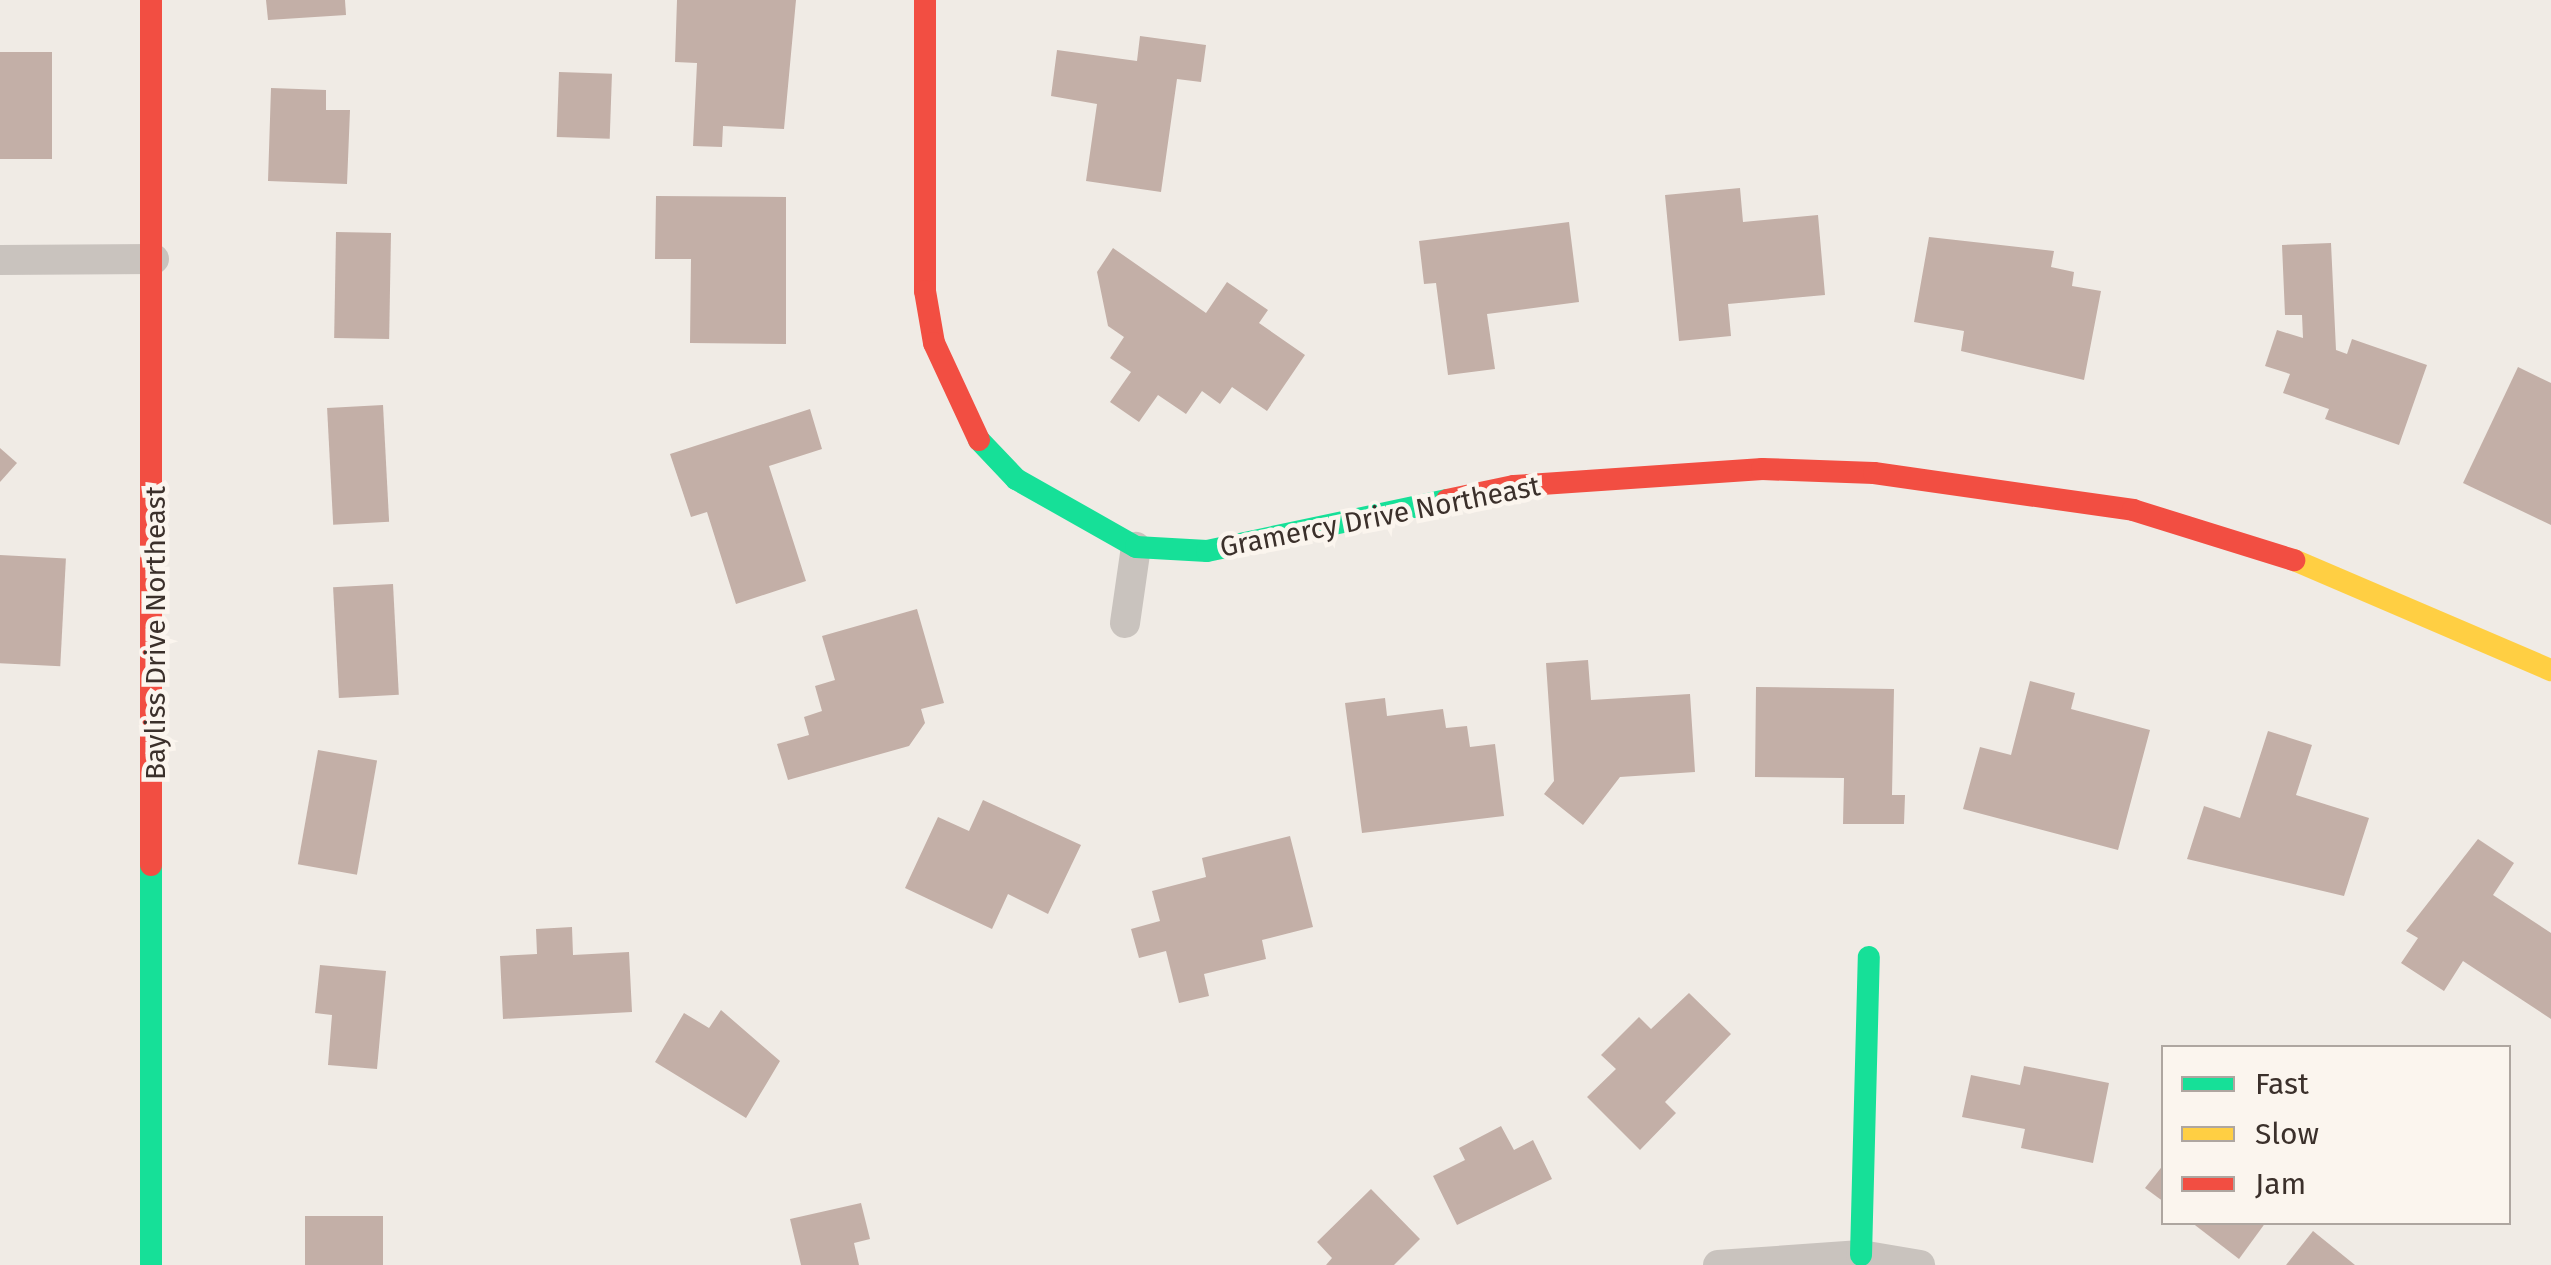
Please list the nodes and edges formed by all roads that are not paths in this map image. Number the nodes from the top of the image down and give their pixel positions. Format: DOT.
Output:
graph roads {
  1 [pos="151,0"];
  2 [pos="925,0"];
  3 [pos="154,259"];
  4 [pos="0,260"];
  5 [pos="1136,547"];
  6 [pos="1125,623"];
  7 [pos="2551,670"];
  8 [pos="1869,957"];
  9 [pos="1861,1256"];
  10 [pos="152,1265"];
  11 [pos="1718,1265"];
  12 [pos="1920,1265"];
  1 -- 3 [label="street, Bayliss Drive Northeast"];
  2 -- 5 [label="street, Gramercy Drive Northeast"];
  3 -- 4 [label="street"];
  3 -- 10 [label="street, Bayliss Drive Northeast"];
  5 -- 6 [label="street"];
  5 -- 7 [label="street, Gramercy Drive Northeast"];
  8 -- 9 [label="street"];
  9 -- 11 [label="street"];
  9 -- 12 [label="street"];
}
